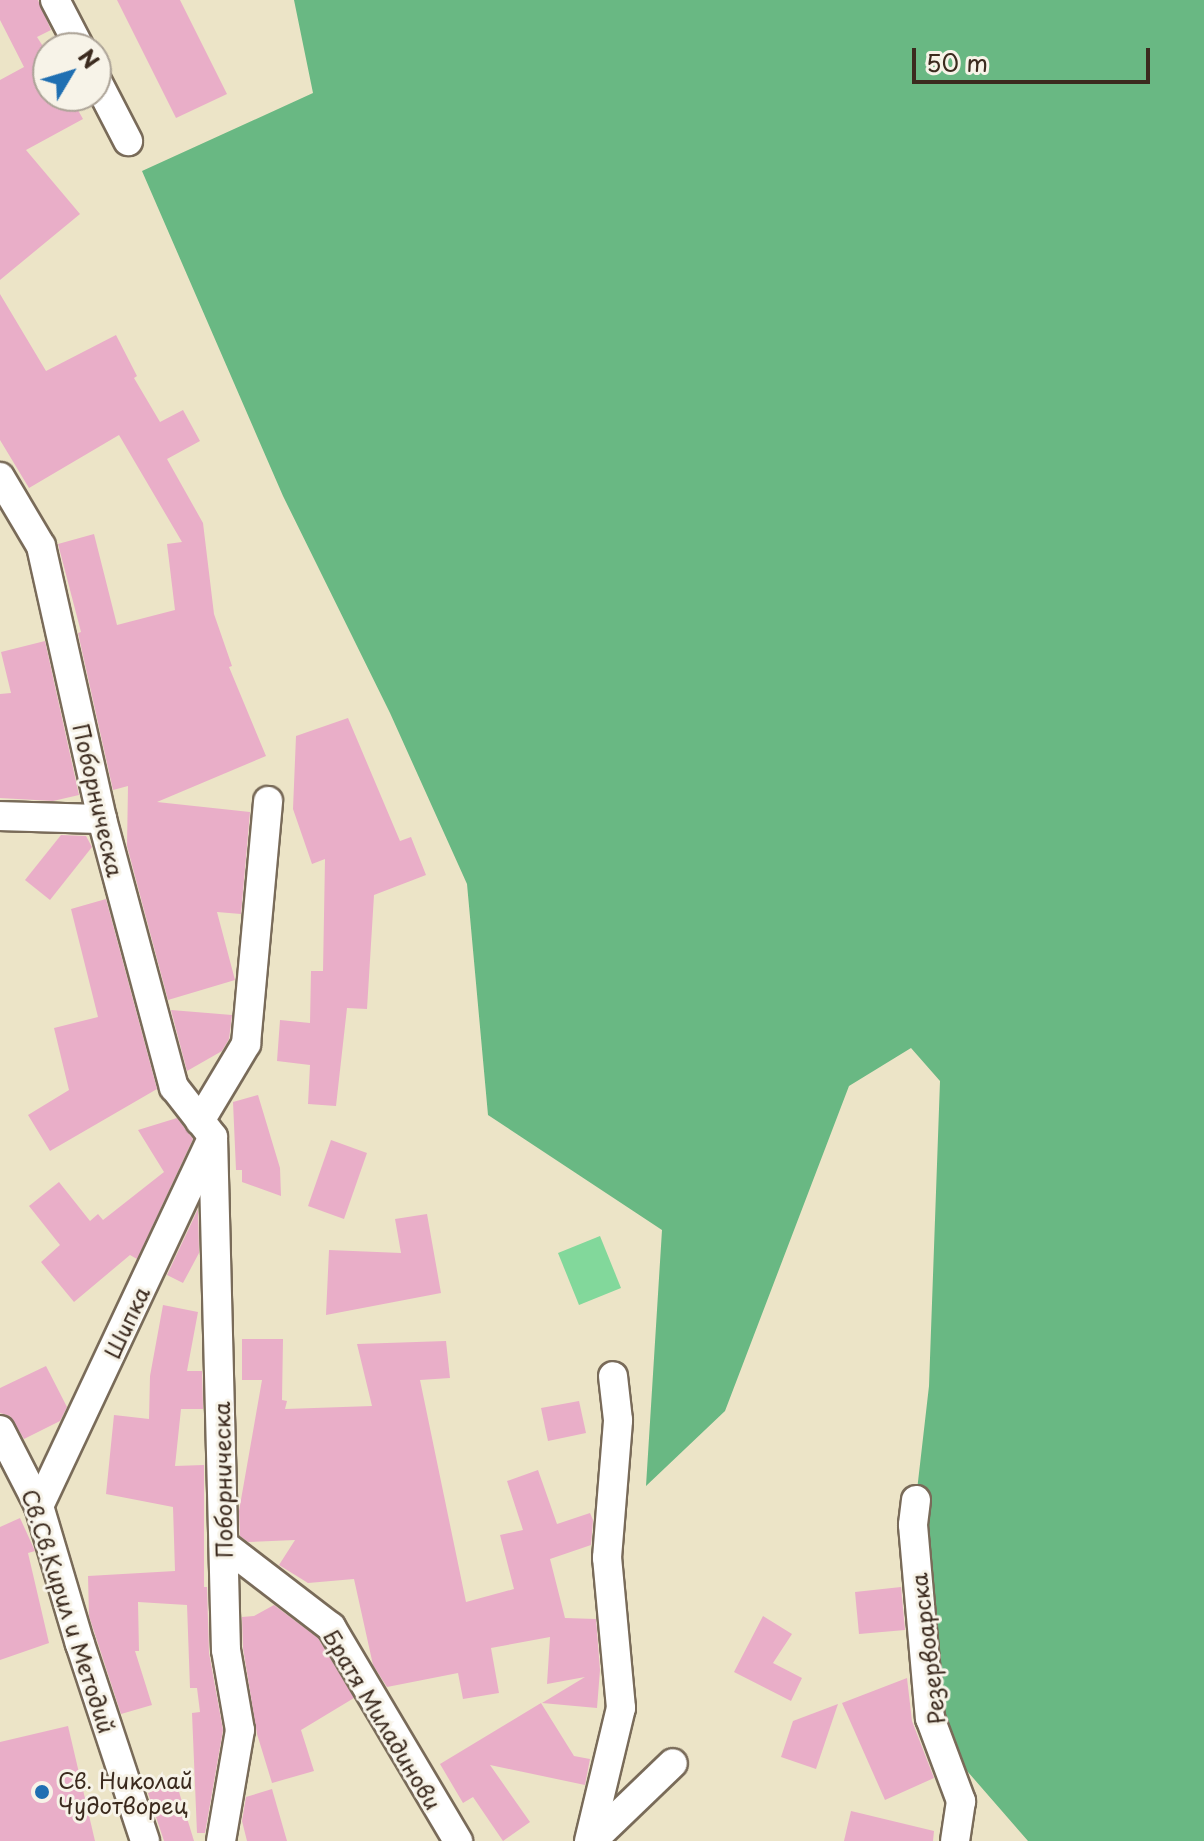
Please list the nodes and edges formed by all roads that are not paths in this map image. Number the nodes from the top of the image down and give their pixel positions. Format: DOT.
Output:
graph roads {
  1 [pos="55,0"];
  2 [pos="72,32"];
  3 [pos="112,110"];
  4 [pos="128,141"];
  5 [pos="0,477"];
  6 [pos="268,801"];
  7 [pos="0,816"];
  8 [pos="102,819"];
  9 [pos="207,1129"];
  10 [pos="613,1376"];
  11 [pos="0,1430"];
  12 [pos="916,1500"];
  13 [pos="39,1506"];
  14 [pos="224,1545"];
  15 [pos="673,1763"];
  16 [pos="145,1841"];
  17 [pos="221,1841"];
  18 [pos="458,1841"];
  19 [pos="590,1841"];
  20 [pos="955,1841"];
  1 -- 2 [label="street"];
  3 -- 4 [label="street"];
  5 -- 8 [label="street, Поборническа"];
  6 -- 9 [label="street"];
  7 -- 8 [label="street"];
  8 -- 9 [label="street, Поборническа"];
  9 -- 13 [label="street, Шипка"];
  9 -- 14 [label="street, Поборническа"];
  10 -- 19 [label="street"];
  11 -- 13 [label="street, Св.Св.Кирил и Методий"];
  12 -- 20 [label="street, Резервоарска"];
  13 -- 16 [label="street, Св.Св.Кирил и Методий"];
  14 -- 17 [label="street, Поборническа"];
  14 -- 18 [label="street, Братя Миладинови"];
  15 -- 19 [label="street"];
}
